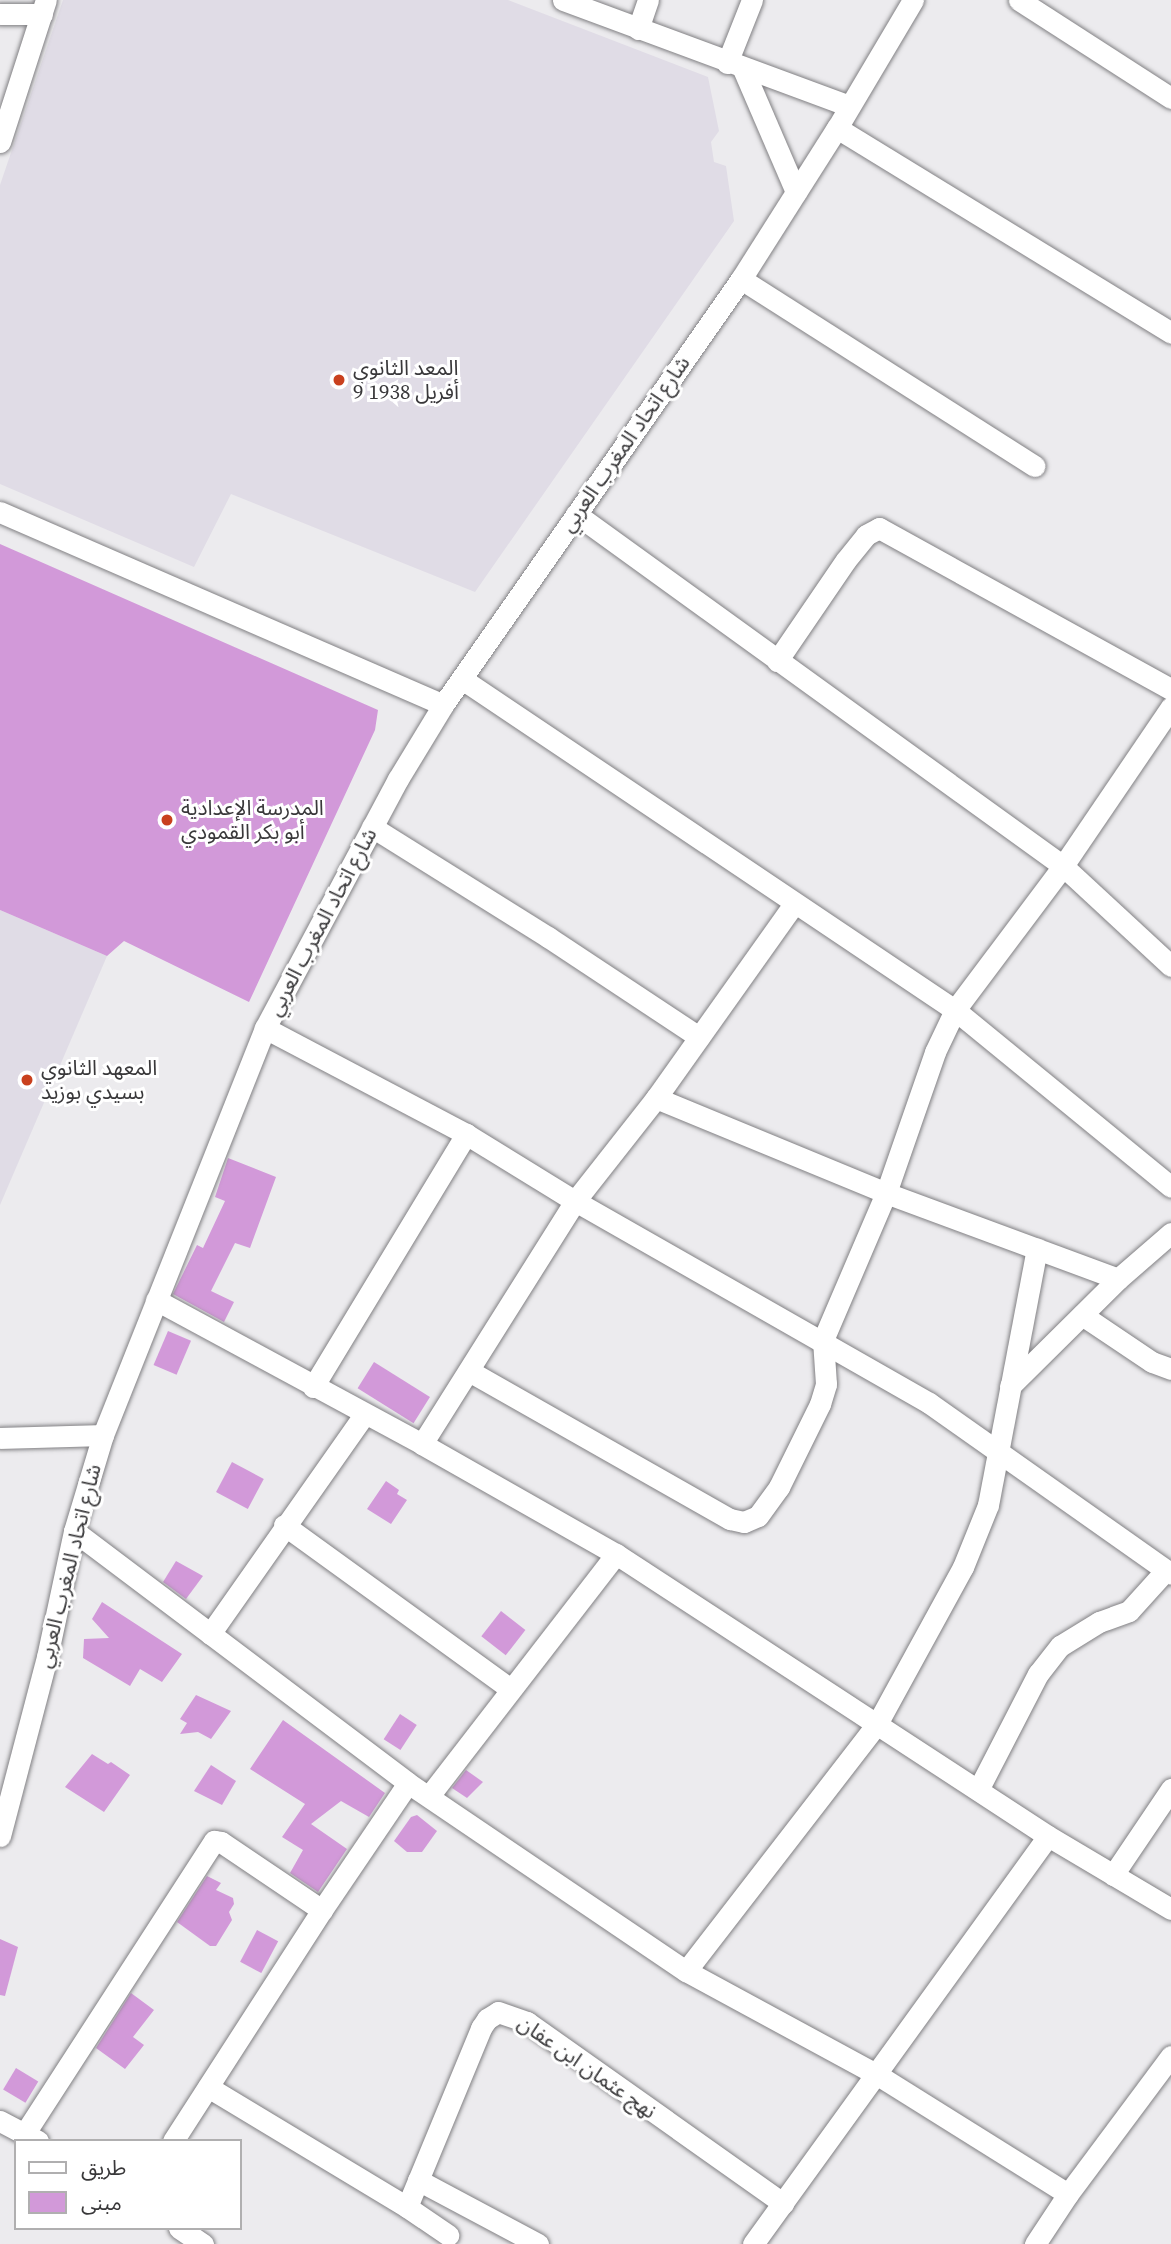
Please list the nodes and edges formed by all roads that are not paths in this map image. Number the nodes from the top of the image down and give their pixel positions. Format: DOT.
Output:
graph roads {
  1 [pos="563,0"];
  2 [pos="648,0"];
  3 [pos="752,0"];
  4 [pos="914,0"];
  5 [pos="1019,0"];
  6 [pos="44,7"];
  7 [pos="0,14"];
  8 [pos="638,29"];
  9 [pos="735,66"];
  10 [pos="1171,98"];
  11 [pos="849,106"];
  12 [pos="837,128"];
  13 [pos="0,142"];
  14 [pos="796,192"];
  15 [pos="741,279"];
  16 [pos="1171,333"];
  17 [pos="1034,466"];
  18 [pos="0,512"];
  19 [pos="576,514"];
  20 [pos="777,661"];
  21 [pos="461,679"];
  22 [pos="1171,689"];
  23 [pos="443,705"];
  24 [pos="1171,707"];
  25 [pos="372,827"];
  26 [pos="1063,866"];
  27 [pos="793,905"];
  28 [pos="1171,966"];
  29 [pos="955,1010"];
  30 [pos="265,1028"];
  31 [pos="699,1037"];
  32 [pos="656,1098"];
  33 [pos="466,1134"];
  34 [pos="1171,1187"];
  35 [pos="886,1193"];
  36 [pos="575,1201"];
  37 [pos="1171,1233"];
  38 [pos="1037,1249"];
  39 [pos="1118,1279"];
  40 [pos="156,1300"];
  41 [pos="1082,1315"];
  42 [pos="823,1340"];
  43 [pos="1171,1369"];
  44 [pos="469,1371"];
  45 [pos="1010,1386"];
  46 [pos="313,1387"];
  47 [pos="364,1415"];
  48 [pos="103,1435"];
  49 [pos="0,1438"];
  50 [pos="422,1444"];
  51 [pos="998,1454"];
  52 [pos="284,1525"];
  53 [pos="74,1531"];
  54 [pos="616,1554"];
  55 [pos="1168,1572"];
  56 [pos="210,1634"];
  57 [pos="509,1688"];
  58 [pos="877,1724"];
  59 [pos="408,1783"];
  60 [pos="1171,1788"];
  61 [pos="978,1790"];
  62 [pos="429,1796"];
  63 [pos="0,1836"];
  64 [pos="1048,1836"];
  65 [pos="1113,1875"];
  66 [pos="1171,1909"];
  67 [pos="322,1910"];
  68 [pos="686,1971"];
  69 [pos="1171,2056"];
  70 [pos="876,2074"];
  71 [pos="208,2087"];
  72 [pos="0,2121"];
  73 [pos="31,2137"];
  74 [pos="174,2139"];
  75 [pos="418,2180"];
  76 [pos="1068,2193"];
  77 [pos="783,2203"];
  78 [pos="407,2207"];
  79 [pos="468,2207"];
  80 [pos="182,2230"];
  81 [pos="445,2240"];
  82 [pos="203,2244"];
  83 [pos="538,2244"];
  84 [pos="753,2244"];
  85 [pos="1035,2244"];
  1 -- 8 [label="street"];
  2 -- 8 [label="street"];
  3 -- 9 [label="street"];
  4 -- 11 [label="street, شارع اتحاد المغرب العربي"];
  5 -- 10 [label="street"];
  6 -- 7 [label="street"];
  6 -- 13 [label="street"];
  8 -- 9 [label="street"];
  9 -- 11 [label="street"];
  9 -- 14 [label="street"];
  11 -- 12 [label="street, شارع اتحاد المغرب العربي"];
  12 -- 14 [label="street, شارع اتحاد المغرب العربي"];
  12 -- 16 [label="street"];
  14 -- 15 [label="street, شارع اتحاد المغرب العربي"];
  15 -- 17 [label="street"];
  15 -- 19 [label="street, شارع اتحاد المغرب العربي"];
  18 -- 23 [label="street"];
  19 -- 20 [label="street"];
  19 -- 21 [label="street, شارع اتحاد المغرب العربي"];
  20 -- 22 [label="street"];
  20 -- 26 [label="street"];
  21 -- 23 [label="street, شارع اتحاد المغرب العربي"];
  21 -- 27 [label="street"];
  23 -- 25 [label="street, شارع اتحاد المغرب العربي"];
  24 -- 26 [label="street"];
  25 -- 30 [label="street, شارع اتحاد المغرب العربي"];
  25 -- 31 [label="street"];
  26 -- 28 [label="street"];
  26 -- 29 [label="street"];
  27 -- 29 [label="street"];
  27 -- 31 [label="street"];
  29 -- 34 [label="street"];
  29 -- 35 [label="street"];
  30 -- 33 [label="street"];
  30 -- 40 [label="street, شارع اتحاد المغرب العربي"];
  31 -- 32 [label="street"];
  32 -- 35 [label="street"];
  32 -- 36 [label="street"];
  33 -- 36 [label="street"];
  33 -- 46 [label="street"];
  35 -- 38 [label="street"];
  35 -- 42 [label="street"];
  36 -- 42 [label="street"];
  36 -- 44 [label="street"];
  37 -- 39 [label="street"];
  38 -- 39 [label="street"];
  38 -- 45 [label="street"];
  39 -- 41 [label="street"];
  40 -- 46 [label="street"];
  40 -- 48 [label="street, شارع اتحاد المغرب العربي"];
  41 -- 43 [label="street"];
  41 -- 45 [label="street"];
  42 -- 44 [label="street"];
  42 -- 51 [label="street"];
  44 -- 50 [label="street"];
  45 -- 51 [label="street"];
  46 -- 47 [label="street"];
  47 -- 50 [label="street"];
  47 -- 52 [label="street"];
  48 -- 49 [label="street"];
  48 -- 53 [label="street, شارع اتحاد المغرب العربي"];
  50 -- 54 [label="street"];
  51 -- 55 [label="street"];
  51 -- 58 [label="street"];
  52 -- 56 [label="street"];
  52 -- 57 [label="street"];
  53 -- 56 [label="street"];
  53 -- 63 [label="street, شارع اتحاد المغرب العربي"];
  54 -- 57 [label="street"];
  54 -- 58 [label="street"];
  55 -- 61 [label="street"];
  56 -- 59 [label="street"];
  57 -- 62 [label="street"];
  58 -- 61 [label="street"];
  58 -- 68 [label="street"];
  59 -- 62 [label="street"];
  59 -- 67 [label="street"];
  60 -- 65 [label="street"];
  61 -- 64 [label="street"];
  62 -- 68 [label="street"];
  64 -- 65 [label="street"];
  64 -- 70 [label="street"];
  65 -- 66 [label="street"];
  67 -- 71 [label="street"];
  67 -- 73 [label="street"];
  68 -- 70 [label="street"];
  69 -- 76 [label="street"];
  70 -- 76 [label="street"];
  70 -- 77 [label="street"];
  71 -- 74 [label="street"];
  71 -- 78 [label="street"];
  72 -- 73 [label="street"];
  75 -- 77 [label="street, نهج عثمان ابن عفان"];
  75 -- 78 [label="street, نهج عثمان ابن عفان"];
  75 -- 79 [label="street"];
  76 -- 85 [label="street"];
  77 -- 84 [label="street"];
  78 -- 81 [label="street"];
  79 -- 81 [label="street"];
  79 -- 83 [label="street"];
  80 -- 82 [label="street"];
}
